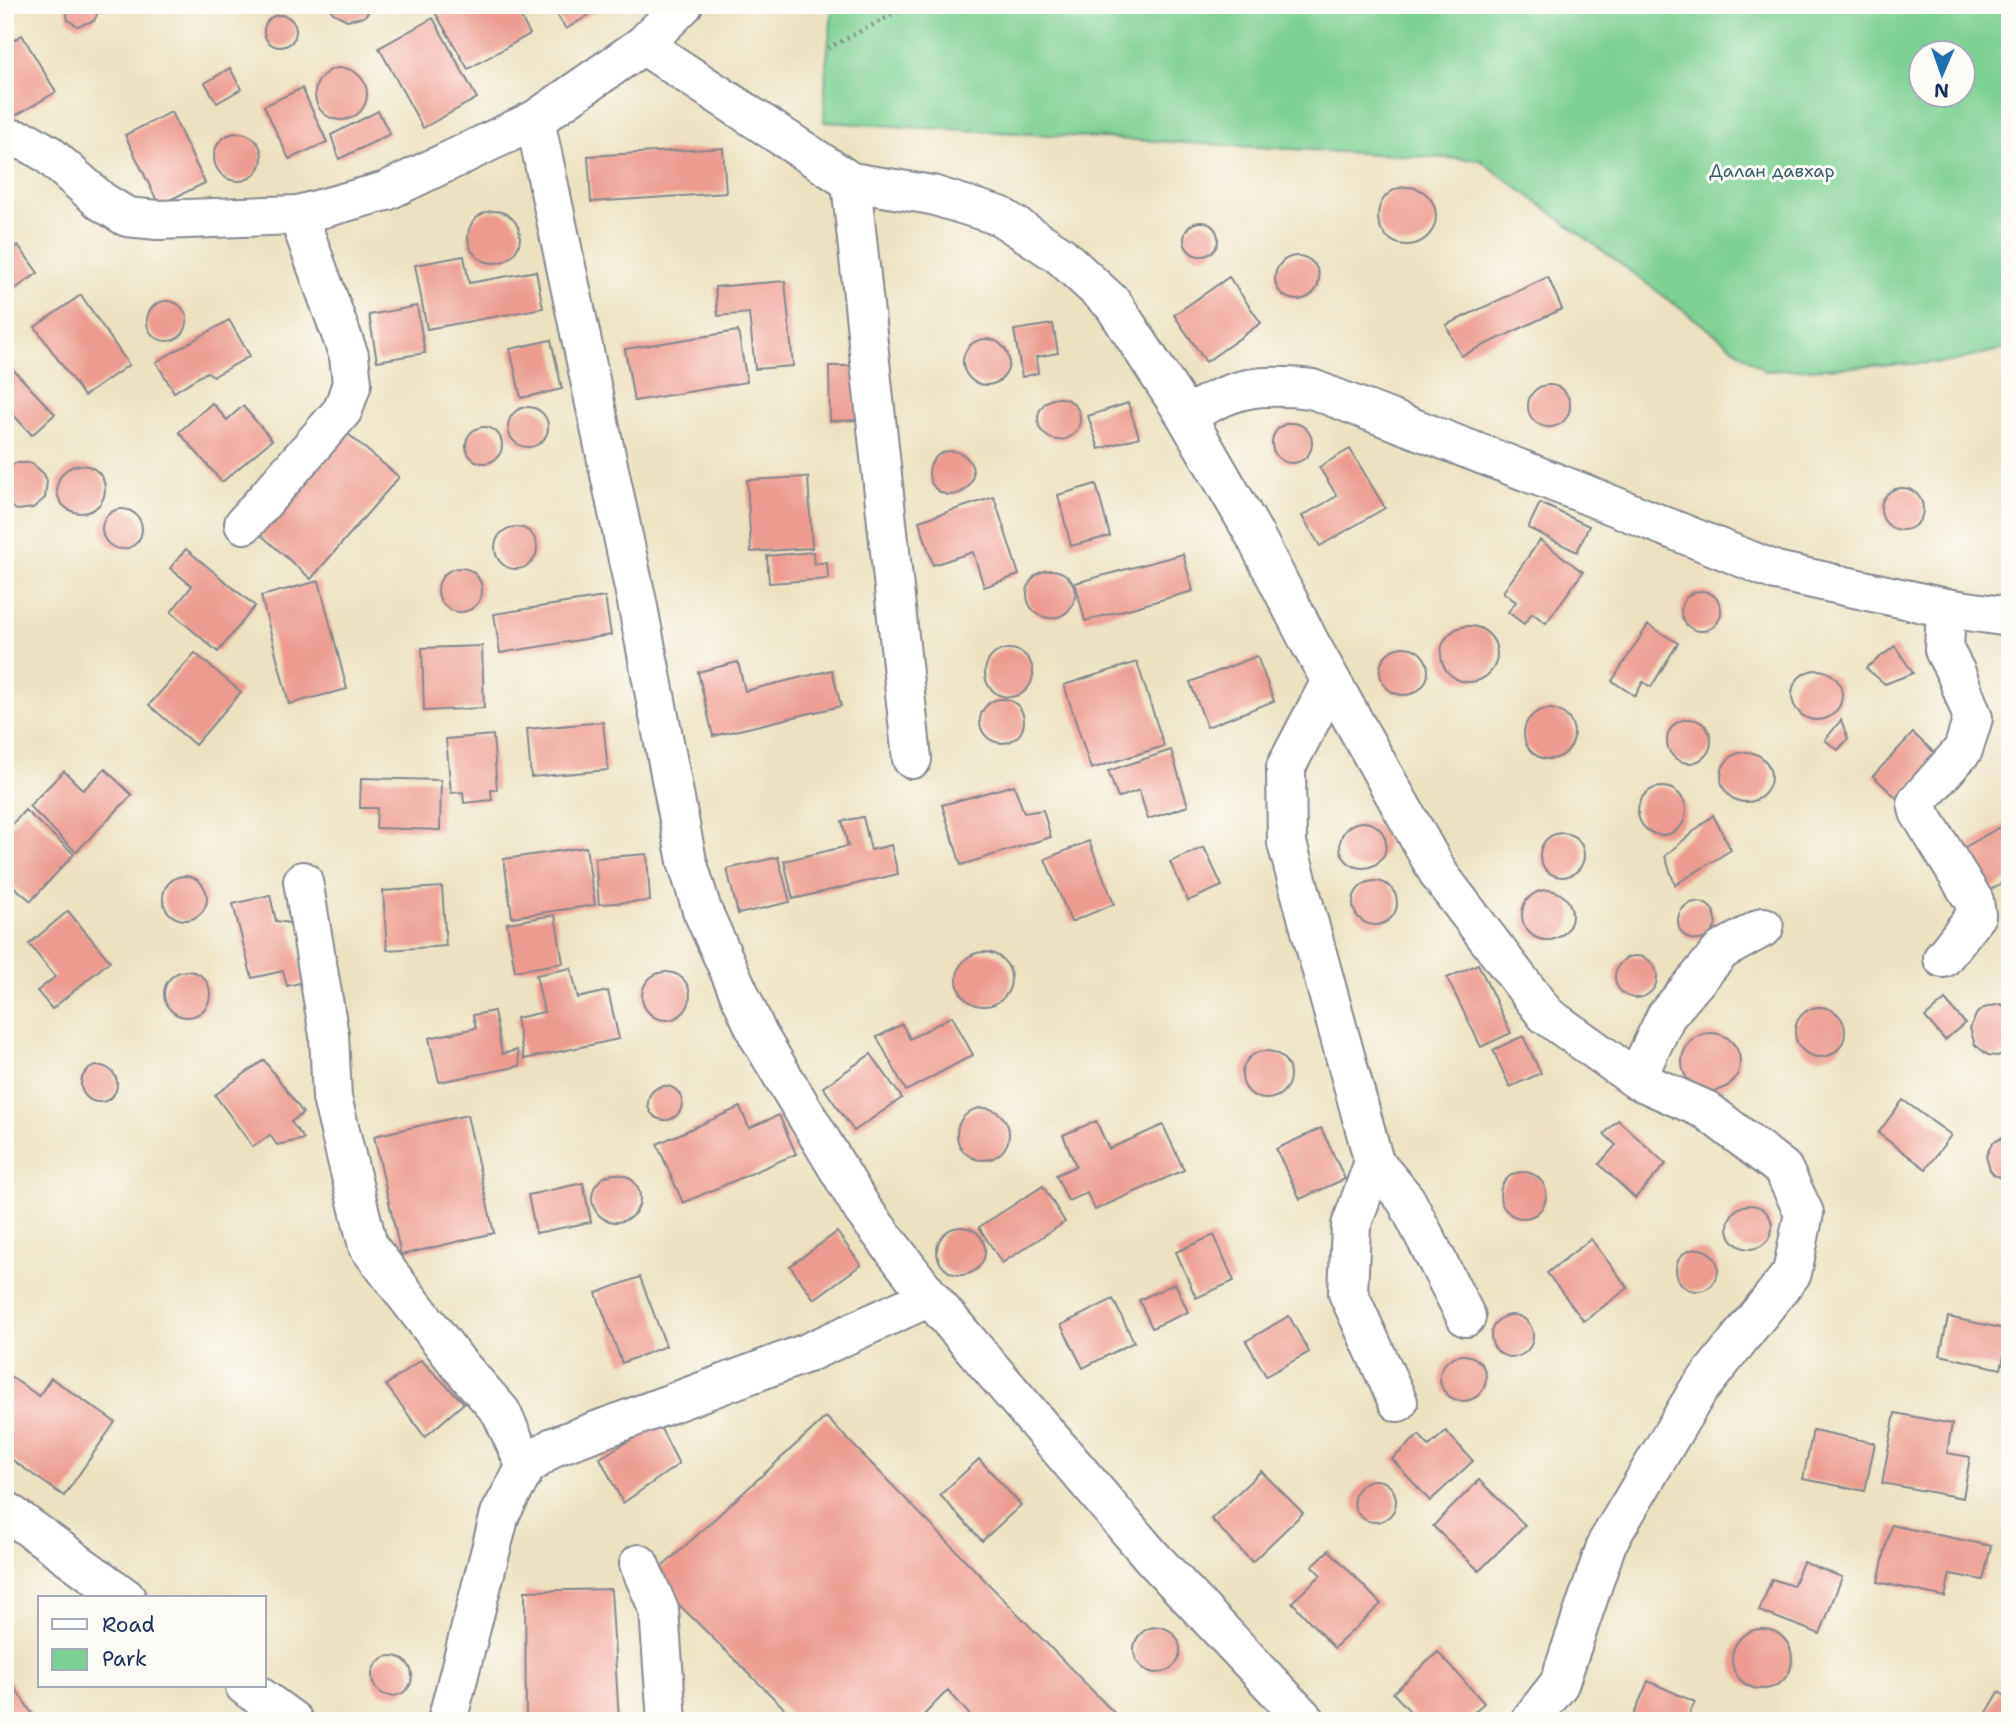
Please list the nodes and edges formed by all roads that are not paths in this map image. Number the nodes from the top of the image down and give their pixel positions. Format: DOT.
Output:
graph roads {
  1 [pos="683,5"];
  2 [pos="643,45"];
  3 [pos="535,120"];
  4 [pos="5,137"];
  5 [pos="850,182"];
  6 [pos="298,215"];
  7 [pos="1186,416"];
  8 [pos="244,524"];
  9 [pos="1946,608"];
  10 [pos="2010,617"];
  11 [pos="1331,681"];
  12 [pos="912,760"];
  13 [pos="303,881"];
  14 [pos="1764,927"];
  15 [pos="1943,958"];
  16 [pos="1636,1079"];
  17 [pos="1374,1162"];
  18 [pos="930,1297"];
  19 [pos="1466,1317"];
  20 [pos="1398,1402"];
  21 [pos="526,1467"];
  22 [pos="5,1510"];
  23 [pos="639,1564"];
  24 [pos="123,1596"];
  25 [pos="249,1688"];
  26 [pos="293,1721"];
  27 [pos="447,1721"];
  28 [pos="667,1721"];
  29 [pos="1306,1721"];
  30 [pos="1530,1721"];
  1 -- 2 [label="street"];
  2 -- 3 [label="street"];
  2 -- 5 [label="street"];
  3 -- 6 [label="street"];
  3 -- 18 [label="street"];
  4 -- 6 [label="street"];
  5 -- 7 [label="street"];
  5 -- 12 [label="street"];
  6 -- 8 [label="street"];
  7 -- 9 [label="street"];
  7 -- 11 [label="street"];
  9 -- 10 [label="street"];
  9 -- 15 [label="street"];
  11 -- 16 [label="street"];
  11 -- 17 [label="street"];
  13 -- 21 [label="street"];
  14 -- 16 [label="street"];
  16 -- 30 [label="street"];
  17 -- 19 [label="street"];
  17 -- 20 [label="street"];
  18 -- 21 [label="street"];
  18 -- 29 [label="street"];
  21 -- 27 [label="street"];
  22 -- 24 [label="street"];
  23 -- 28 [label="street"];
  25 -- 26 [label="street"];
}
